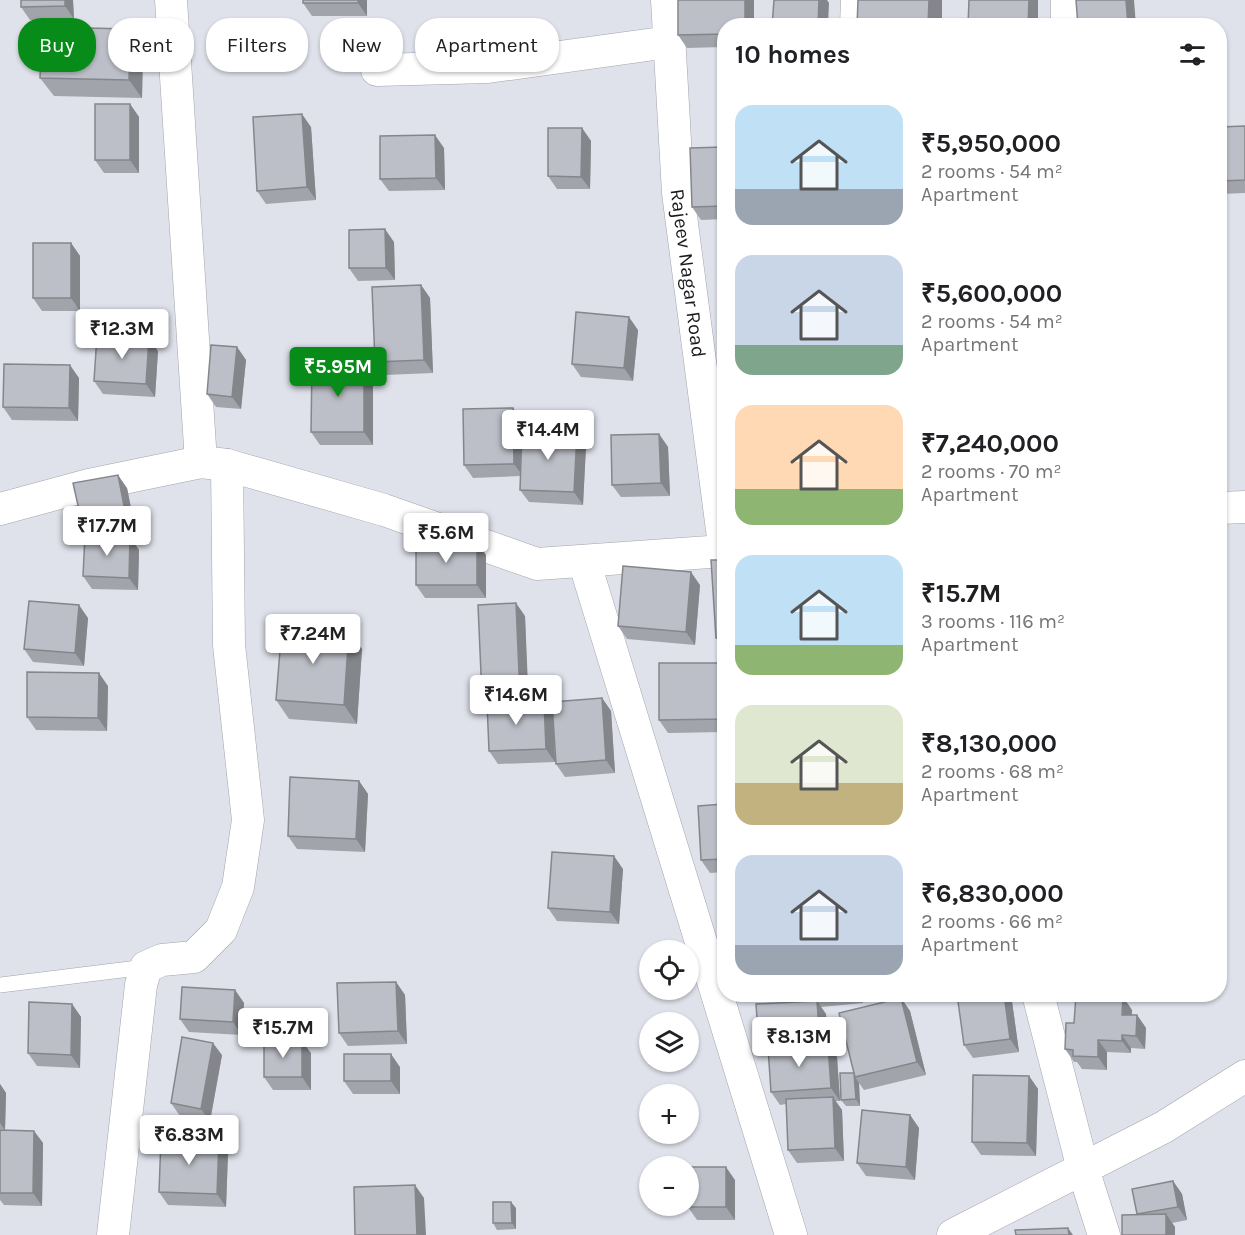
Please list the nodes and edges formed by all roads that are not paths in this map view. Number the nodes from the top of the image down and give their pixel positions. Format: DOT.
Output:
graph roads {
  1 [pos="171,0"];
  2 [pos="667,0"];
  3 [pos="857,0"];
  4 [pos="1067,0"];
  5 [pos="856,18"];
  6 [pos="1066,18"];
  7 [pos="669,42"];
  8 [pos="403,69"];
  9 [pos="214,463"];
  10 [pos="717,492"];
  11 [pos="1245,507"];
  12 [pos="1227,508"];
  13 [pos="0,509"];
  14 [pos="717,552"];
  15 [pos="584,561"];
  16 [pos="146,967"];
  17 [pos="0,985"];
  18 [pos="717,994"];
  19 [pos="719,1002"];
  20 [pos="1040,1002"];
  21 [pos="1245,1077"];
  22 [pos="1083,1169"];
  23 [pos="113,1235"];
  24 [pos="791,1235"];
  25 [pos="953,1235"];
  26 [pos="1104,1235"];
  1 -- 9 [label="street"];
  2 -- 7 [label="street, Rajeev Nagar Road"];
  3 -- 5 [label="street"];
  4 -- 6 [label="street"];
  7 -- 8 [label="street"];
  7 -- 10 [label="street, Rajeev Nagar Road"];
  9 -- 13 [label="street"];
  9 -- 15 [label="street"];
  9 -- 16 [label="street"];
  11 -- 12 [label="street"];
  14 -- 15 [label="street"];
  15 -- 18 [label="street"];
  16 -- 17 [label="lane"];
  16 -- 23 [label="street"];
  19 -- 24 [label="street"];
  20 -- 22 [label="street"];
  21 -- 22 [label="street"];
  22 -- 25 [label="street"];
  22 -- 26 [label="street"];
}
